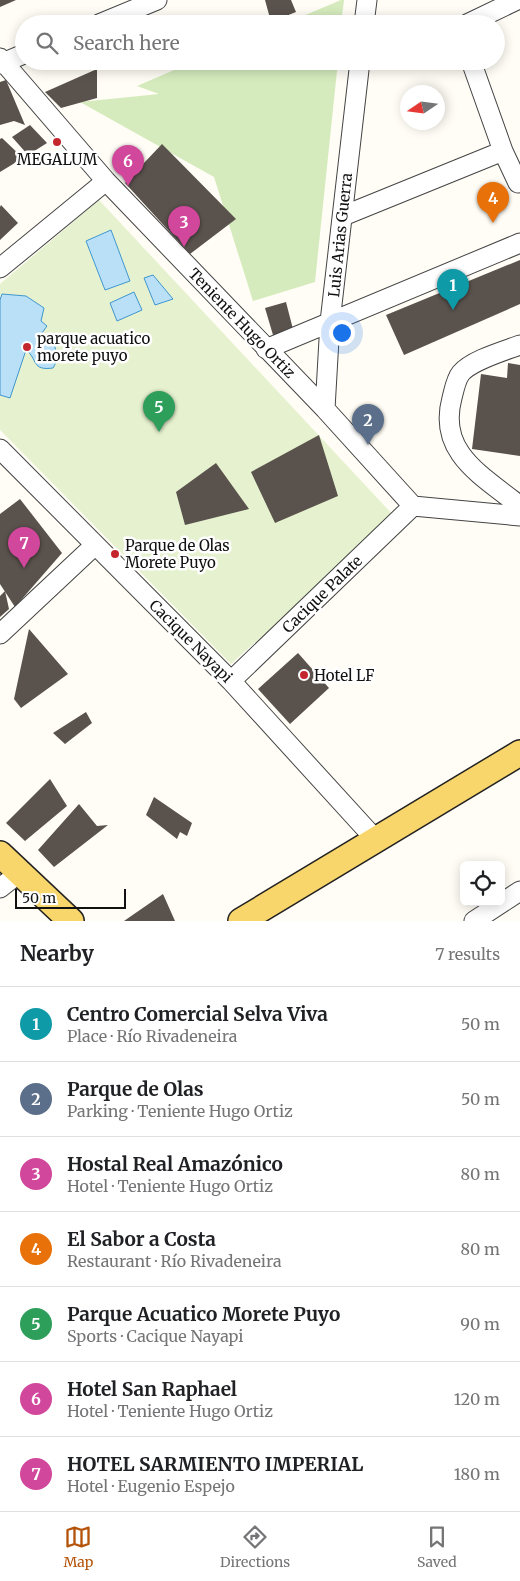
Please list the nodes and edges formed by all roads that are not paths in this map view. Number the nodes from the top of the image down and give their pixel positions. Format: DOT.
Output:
graph roads {
  1 [pos="157,0"];
  2 [pos="367,0"];
  3 [pos="517,0"];
  4 [pos="121,15"];
  5 [pos="365,15"];
  6 [pos="486,15"];
  7 [pos="15,57"];
  8 [pos="1,62"];
  9 [pos="359,70"];
  10 [pos="474,70"];
  11 [pos="503,151"];
  12 [pos="106,181"];
  13 [pos="518,183"];
  14 [pos="342,216"];
  15 [pos="520,243"];
  16 [pos="0,268"];
  17 [pos="330,322"];
  18 [pos="520,345"];
  19 [pos="266,349"];
  20 [pos="325,409"];
  21 [pos="0,449"];
  22 [pos="413,506"];
  23 [pos="520,506"];
  24 [pos="520,516"];
  25 [pos="95,544"];
  26 [pos="0,634"];
  27 [pos="231,681"];
  28 [pos="520,753"];
  29 [pos="376,840"];
  30 [pos="0,854"];
  31 [pos="9,880"];
  32 [pos="520,891"];
  33 [pos="71,921"];
  34 [pos="241,921"];
  35 [pos="474,921"];
  1 -- 4 [label="street"];
  2 -- 5 [label="street"];
  3 -- 6 [label="street"];
  7 -- 8 [label="street"];
  8 -- 12 [label="street, Teniente Hugo Ortiz"];
  9 -- 14 [label="street, Luis Arias Guerra"];
  10 -- 11 [label="street"];
  11 -- 13 [label="street"];
  11 -- 14 [label="street"];
  12 -- 16 [label="street"];
  12 -- 19 [label="street, Teniente Hugo Ortiz"];
  14 -- 17 [label="street, Luis Arias Guerra"];
  15 -- 17 [label="street"];
  17 -- 19 [label="street"];
  17 -- 20 [label="street, Luis Arias Guerra"];
  18 -- 23 [label="street"];
  19 -- 20 [label="street, Teniente Hugo Ortiz"];
  20 -- 22 [label="street, Teniente Hugo Ortiz"];
  21 -- 25 [label="street, Cacique Nayapi"];
  22 -- 24 [label="street"];
  22 -- 27 [label="street, Cacique Palate"];
  25 -- 26 [label="street"];
  25 -- 27 [label="street, Cacique Nayapi"];
  27 -- 29 [label="street, Cacique Nayapi"];
  28 -- 29 [label="main road"];
  29 -- 34 [label="main road"];
  30 -- 31 [label="main road"];
  31 -- 33 [label="main road"];
  32 -- 35 [label="street"];
}
